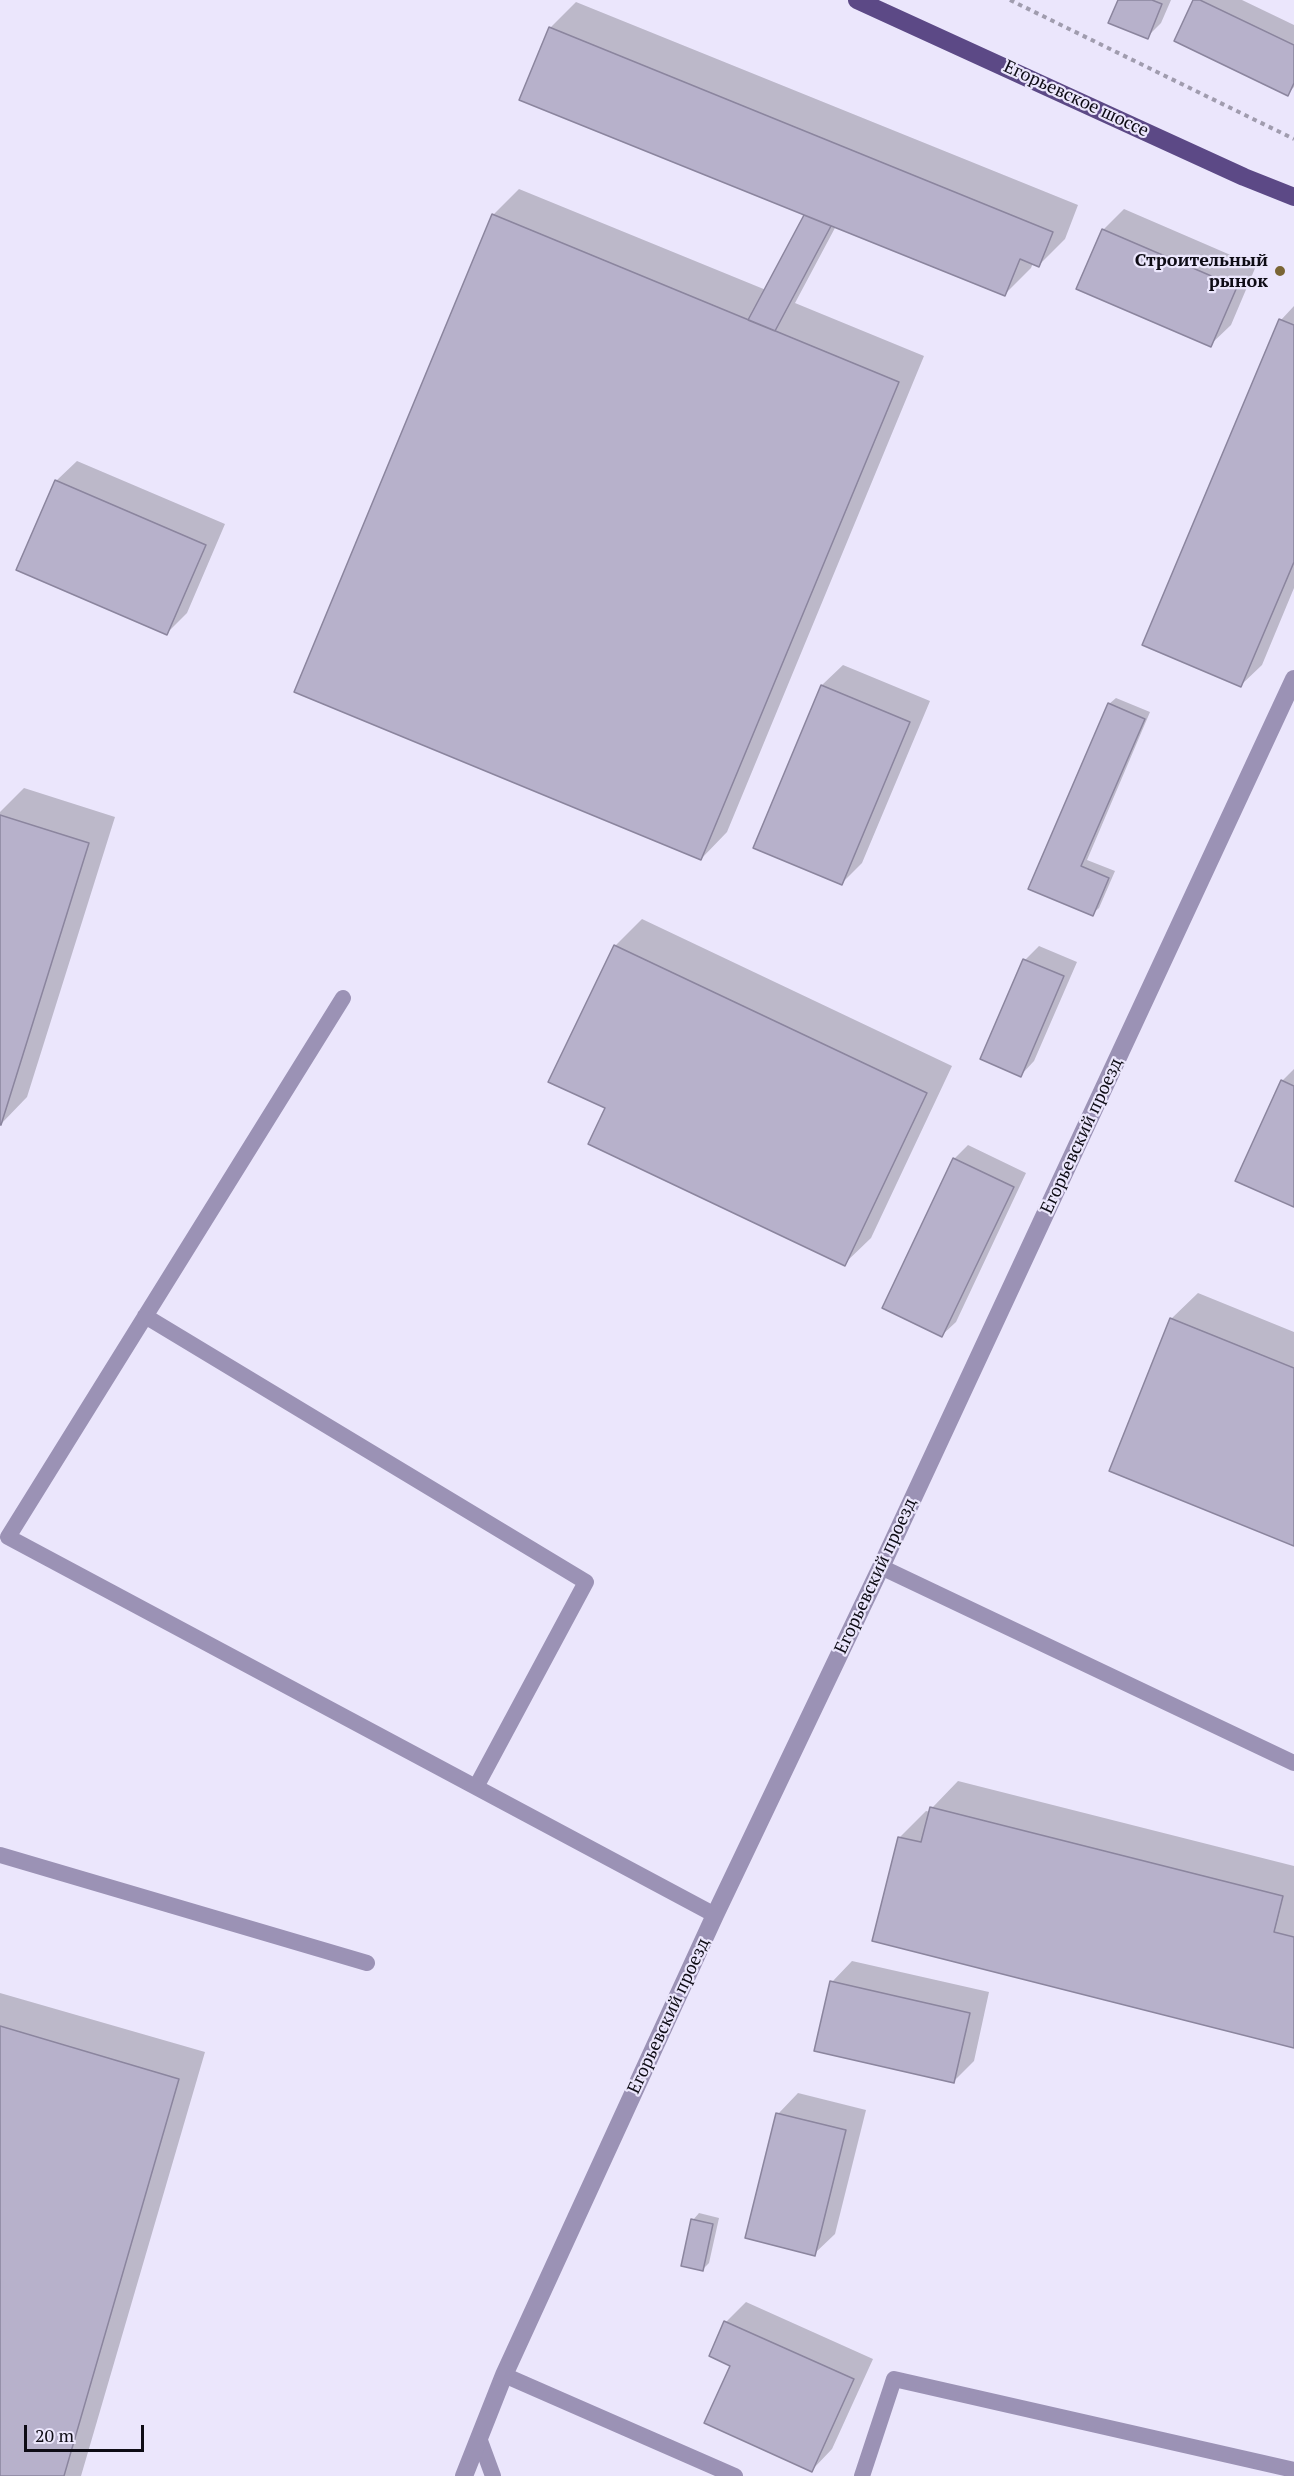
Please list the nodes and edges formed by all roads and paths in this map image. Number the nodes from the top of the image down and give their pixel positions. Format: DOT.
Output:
graph roads {
  1 [pos="858,0"];
  2 [pos="1010,0"];
  3 [pos="1294,139"];
  4 [pos="1294,197"];
  5 [pos="1294,680"];
  6 [pos="343,998"];
  7 [pos="145,1316"];
  8 [pos="881,1568"];
  9 [pos="1294,1763"];
  10 [pos="476,1787"];
  11 [pos="0,1855"];
  12 [pos="715,1915"];
  13 [pos="368,1963"];
  14 [pos="504,2375"];
  15 [pos="479,2438"];
  16 [pos="1294,2470"];
  17 [pos="464,2476"];
  18 [pos="493,2476"];
  19 [pos="735,2476"];
  20 [pos="862,2476"];
  1 -- 4 [label="main road, Егорьевское шоссе"];
  2 -- 3 [label="path"];
  5 -- 8 [label="street, Егорьевский проезд"];
  6 -- 7 [label="lane"];
  7 -- 10 [label="lane"];
  7 -- 10 [label="lane"];
  8 -- 9 [label="lane"];
  8 -- 12 [label="street, Егорьевский проезд"];
  10 -- 12 [label="lane"];
  11 -- 13 [label="lane"];
  12 -- 14 [label="street, Егорьевский проезд"];
  14 -- 15 [label="street, Егорьевский проезд"];
  14 -- 19 [label="lane"];
  15 -- 17 [label="street, Егорьевский проезд"];
  15 -- 18 [label="lane"];
  16 -- 20 [label="lane"];
}
